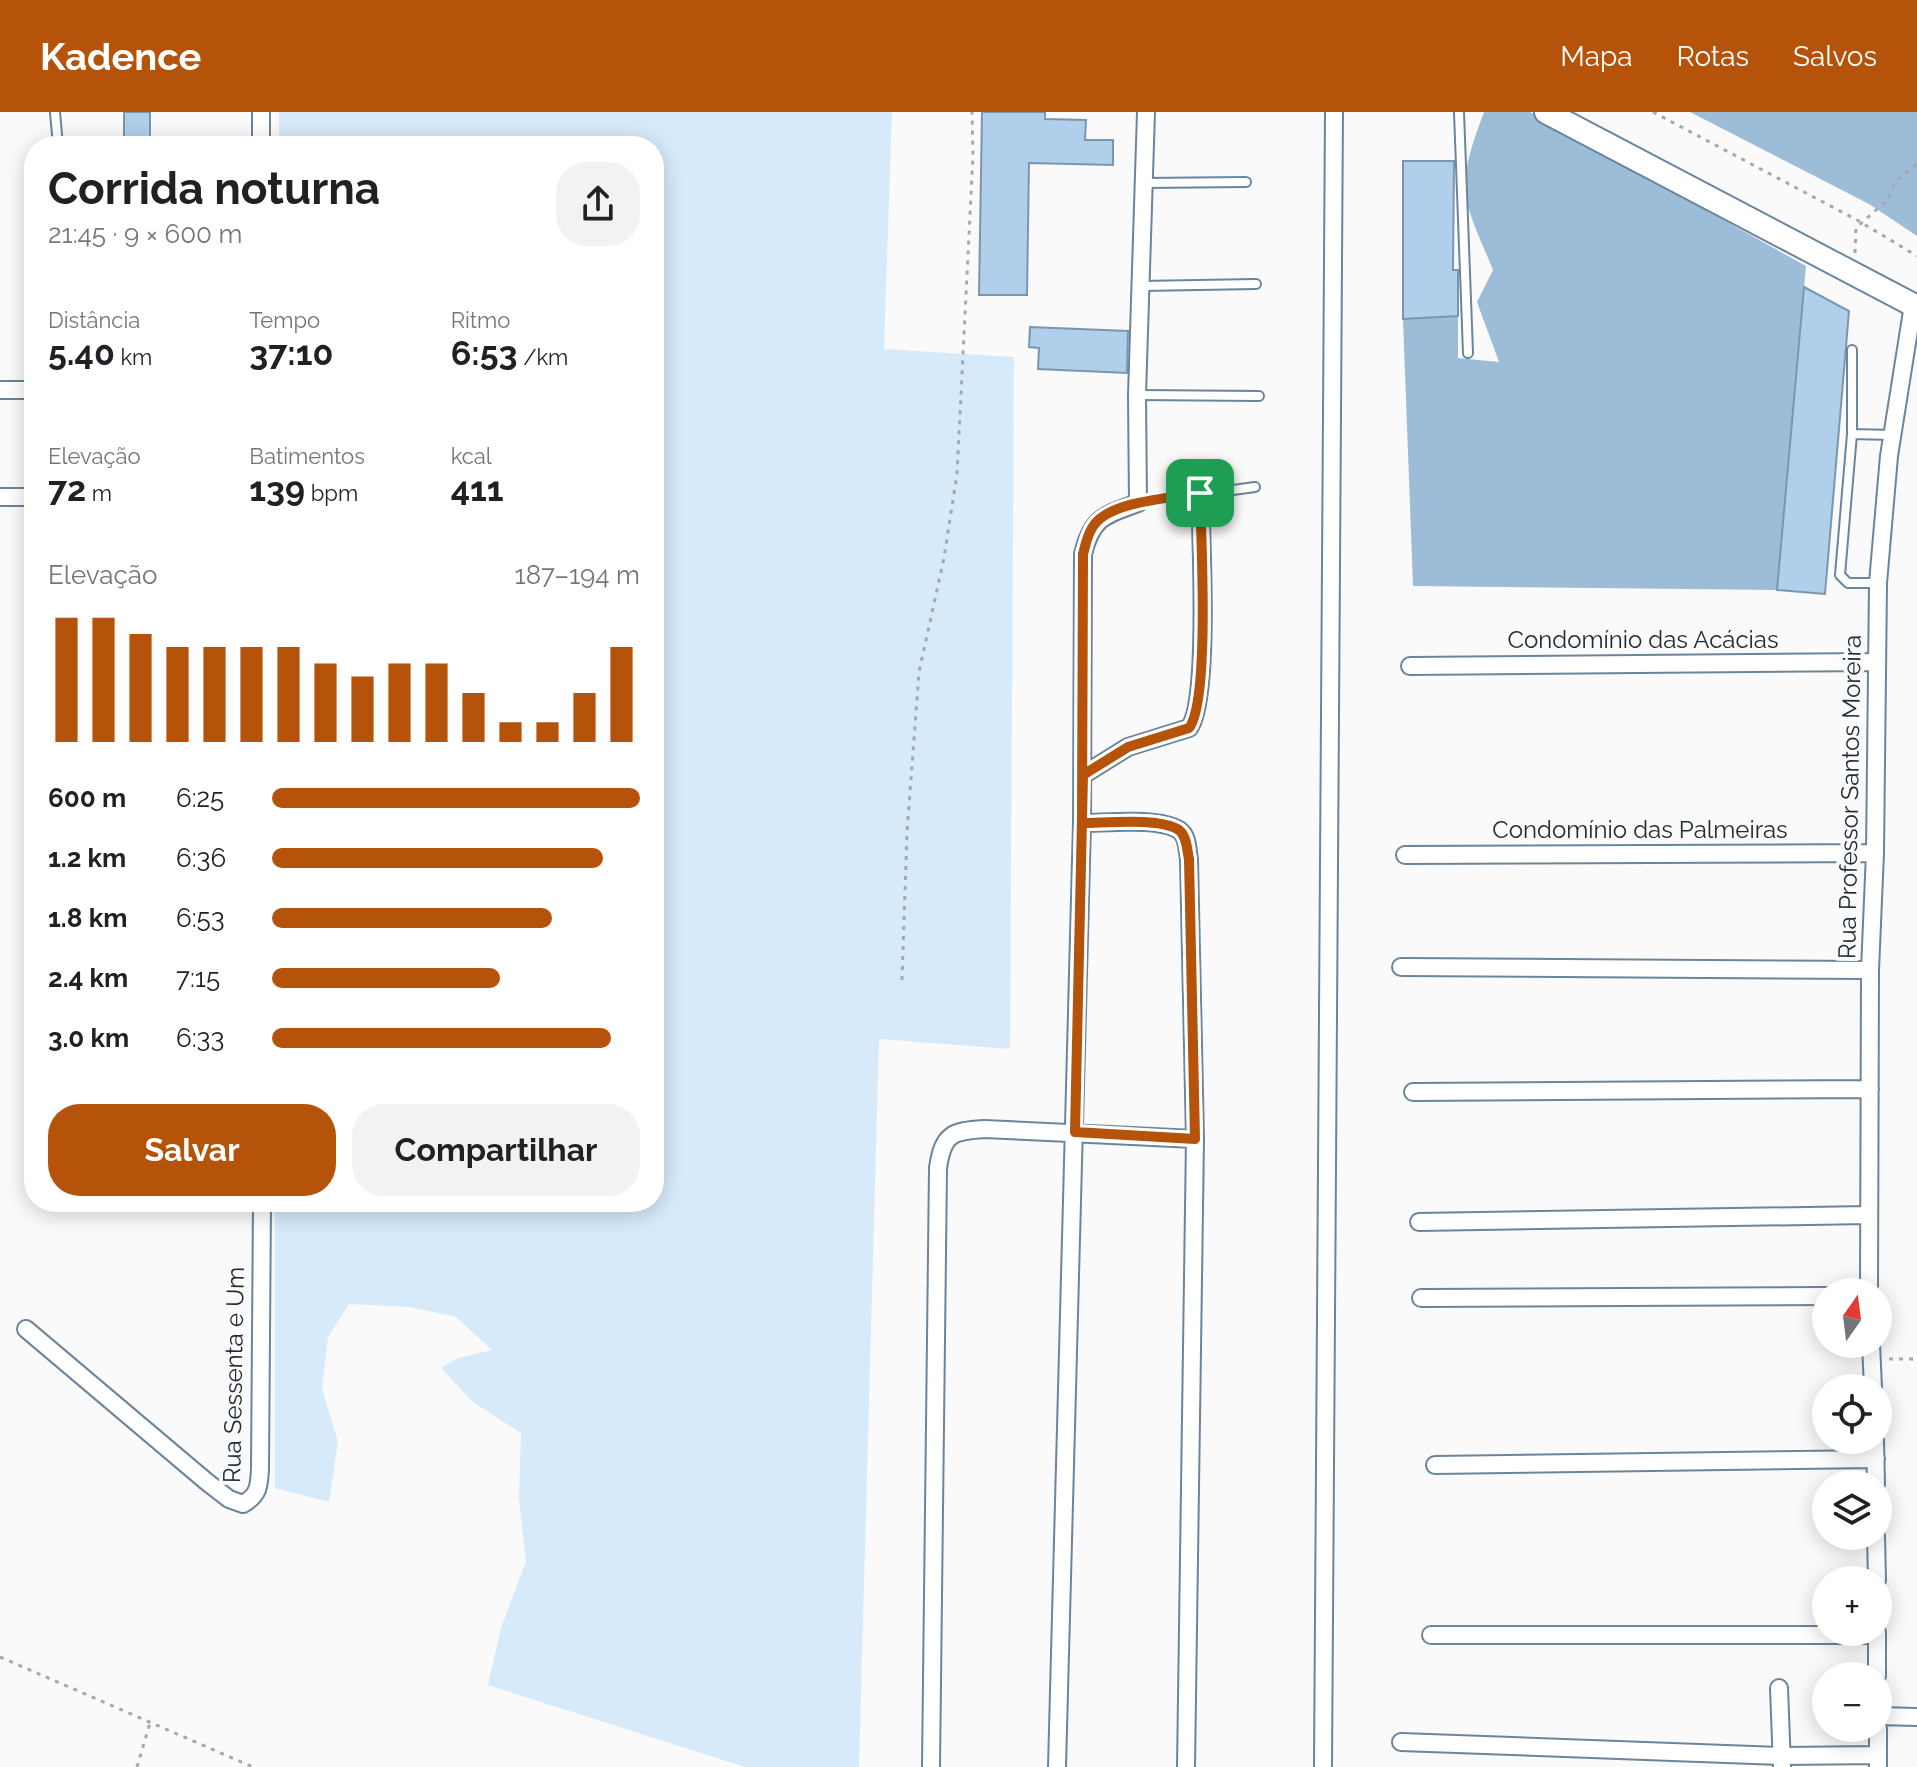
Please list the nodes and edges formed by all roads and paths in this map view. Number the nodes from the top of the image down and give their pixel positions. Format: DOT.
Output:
graph roads {
  1 [pos="55,112"];
  2 [pos="261,112"];
  3 [pos="972,112"];
  4 [pos="1146,112"];
  5 [pos="1334,112"];
  6 [pos="1459,112"];
  7 [pos="1546,112"];
  8 [pos="1653,112"];
  9 [pos="57,136"];
  10 [pos="261,136"];
  11 [pos="1917,164"];
  12 [pos="1246,182"];
  13 [pos="1143,183"];
  14 [pos="1917,256"];
  15 [pos="1855,273"];
  16 [pos="1256,284"];
  17 [pos="1140,286"];
  18 [pos="1915,306"];
  19 [pos="1852,350"];
  20 [pos="1468,353"];
  21 [pos="0,390"];
  22 [pos="24,390"];
  23 [pos="1137,395"];
  24 [pos="1259,396"];
  25 [pos="1852,434"];
  26 [pos="1892,435"];
  27 [pos="1255,487"];
  28 [pos="1200,493"];
  29 [pos="0,497"];
  30 [pos="24,497"];
  31 [pos="1138,503"];
  32 [pos="1878,583"];
  33 [pos="1876,662"];
  34 [pos="1410,666"];
  35 [pos="1083,775"];
  36 [pos="1082,823"];
  37 [pos="1875,853"];
  38 [pos="1405,855"];
  39 [pos="1401,967"];
  40 [pos="1870,970"];
  41 [pos="902,980"];
  42 [pos="1870,1089"];
  43 [pos="1413,1092"];
  44 [pos="1075,1132"];
  45 [pos="1195,1139"];
  46 [pos="262,1212"];
  47 [pos="1868,1215"];
  48 [pos="1419,1222"];
  49 [pos="1869,1278"];
  50 [pos="1812,1296"];
  51 [pos="1421,1298"];
  52 [pos="26,1329"];
  53 [pos="1892,1355"];
  54 [pos="1917,1359"];
  55 [pos="1876,1454"];
  56 [pos="1876,1459"];
  57 [pos="1435,1465"];
  58 [pos="1876,1470"];
  59 [pos="1812,1634"];
  60 [pos="1431,1635"];
  61 [pos="0,1657"];
  62 [pos="1779,1688"];
  63 [pos="1892,1716"];
  64 [pos="1917,1717"];
  65 [pos="150,1723"];
  66 [pos="1401,1742"];
  67 [pos="1782,1761"];
  68 [pos="1878,1761"];
  69 [pos="137,1767"];
  70 [pos="253,1767"];
  71 [pos="931,1767"];
  72 [pos="1057,1767"];
  73 [pos="1186,1767"];
  74 [pos="1323,1767"];
  1 -- 9 [label="lane"];
  2 -- 10 [label="street"];
  3 -- 41 [label="path"];
  4 -- 13 [label="street"];
  5 -- 74 [label="street"];
  6 -- 20 [label="lane"];
  7 -- 15 [label="main road"];
  8 -- 14 [label="path"];
  11 -- 15 [label="path"];
  12 -- 13 [label="lane"];
  13 -- 17 [label="street"];
  15 -- 18 [label="main road"];
  16 -- 17 [label="lane"];
  17 -- 23 [label="street"];
  18 -- 26 [label="street, Rua Professor Santos Moreira"];
  19 -- 25 [label="lane"];
  21 -- 22 [label="street"];
  23 -- 24 [label="lane"];
  23 -- 31 [label="street"];
  25 -- 26 [label="lane"];
  25 -- 32 [label="lane"];
  26 -- 32 [label="street, Rua Professor Santos Moreira"];
  27 -- 28 [label="lane"];
  28 -- 31 [label="lane"];
  28 -- 35 [label="street"];
  29 -- 30 [label="street"];
  31 -- 35 [label="street"];
  32 -- 33 [label="street, Rua Professor Santos Moreira"];
  33 -- 34 [label="street, Condomínio das Acácias"];
  33 -- 37 [label="street, Rua Professor Santos Moreira"];
  35 -- 36 [label="street"];
  36 -- 44 [label="street"];
  36 -- 45 [label="street"];
  37 -- 38 [label="street, Condomínio das Palmeiras"];
  37 -- 40 [label="street, Rua Professor Santos Moreira"];
  39 -- 40 [label="street"];
  40 -- 42 [label="street, Rua Professor Santos Moreira"];
  42 -- 43 [label="street"];
  42 -- 47 [label="street, Rua Professor Santos Moreira"];
  44 -- 45 [label="street"];
  44 -- 71 [label="street"];
  44 -- 72 [label="street"];
  45 -- 73 [label="street"];
  46 -- 52 [label="street, Rua Sessenta e Um"];
  47 -- 48 [label="street"];
  47 -- 49 [label="street, Rua Professor Santos Moreira"];
  50 -- 51 [label="street"];
  53 -- 54 [label="path"];
  55 -- 56 [label="street"];
  56 -- 57 [label="street"];
  56 -- 58 [label="street"];
  59 -- 60 [label="street"];
  61 -- 65 [label="path"];
  62 -- 67 [label="street"];
  63 -- 64 [label="street"];
  65 -- 69 [label="path"];
  65 -- 70 [label="path"];
  66 -- 67 [label="street"];
  67 -- 68 [label="street"];
}
